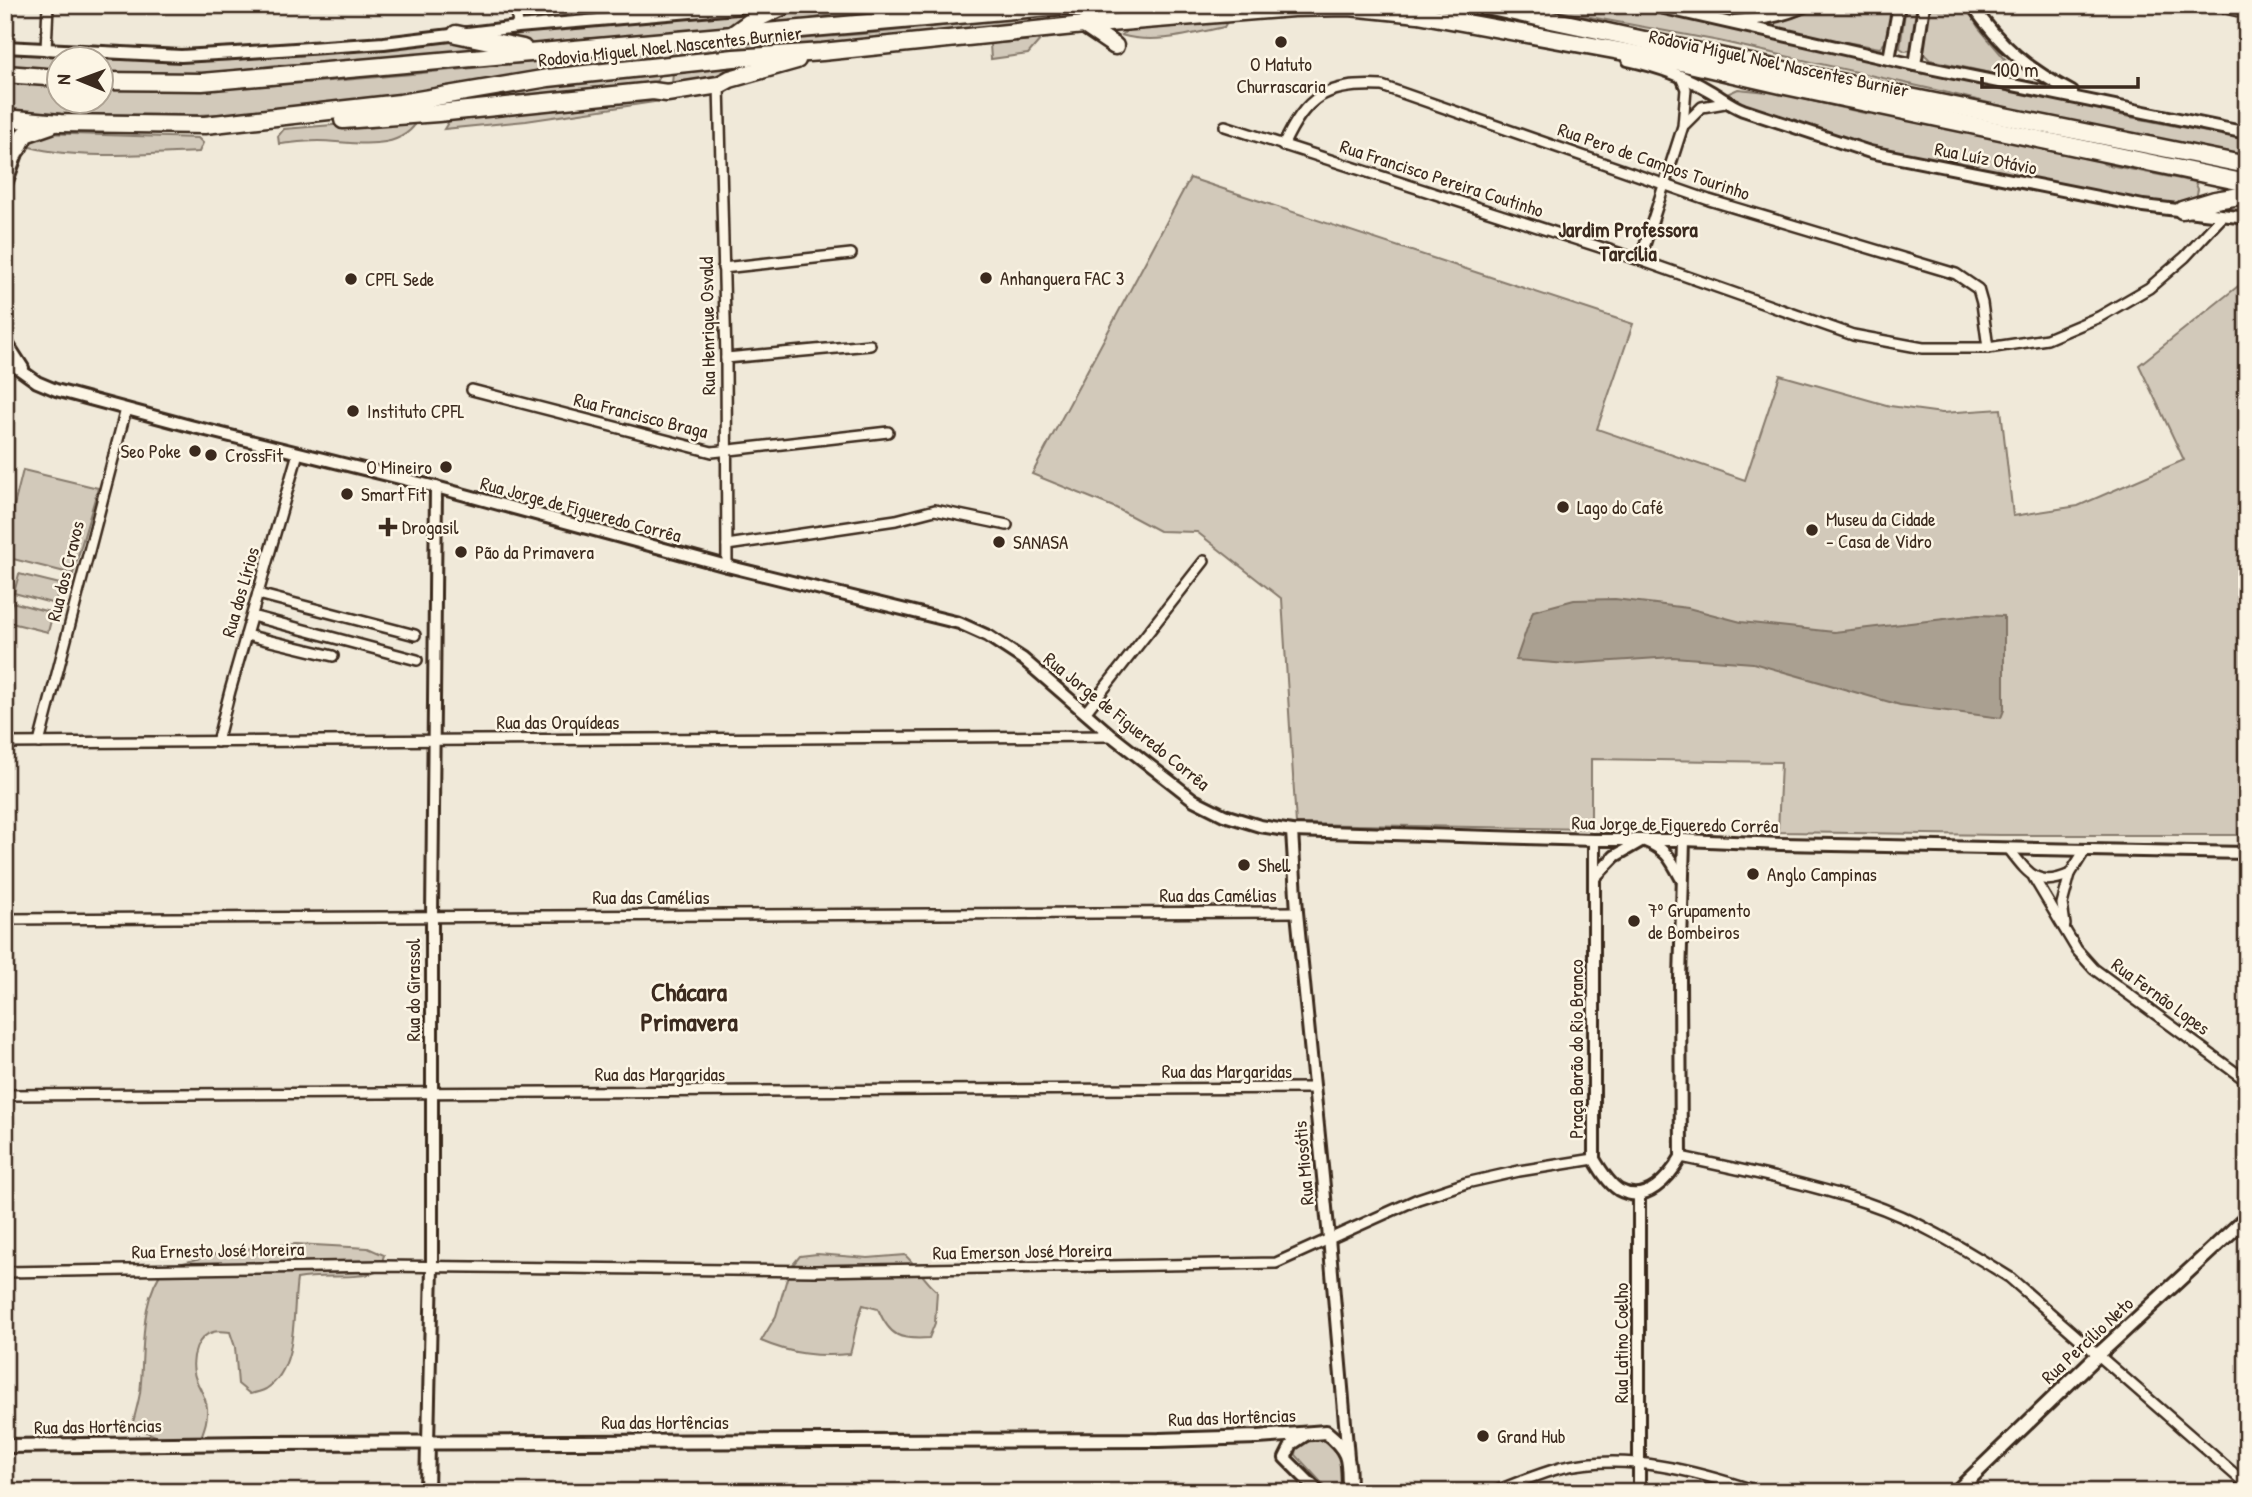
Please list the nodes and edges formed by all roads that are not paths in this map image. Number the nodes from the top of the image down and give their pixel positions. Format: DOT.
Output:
graph roads {
  1 [pos="48,5"];
  2 [pos="516,5"];
  3 [pos="771,5"];
  4 [pos="786,5"];
  5 [pos="1072,5"];
  6 [pos="1482,5"];
  7 [pos="1651,5"];
  8 [pos="1806,5"];
  9 [pos="1899,5"];
  10 [pos="1924,5"];
  11 [pos="1972,5"];
  12 [pos="2213,5"];
  13 [pos="682,9"];
  14 [pos="2247,13"];
  15 [pos="1724,22"];
  16 [pos="1084,25"];
  17 [pos="518,27"];
  18 [pos="456,34"];
  19 [pos="730,36"];
  20 [pos="638,44"];
  21 [pos="1582,44"];
  22 [pos="47,46"];
  23 [pos="1115,46"];
  24 [pos="5,47"];
  25 [pos="46,50"];
  26 [pos="539,51"];
  27 [pos="822,52"];
  28 [pos="116,53"];
  29 [pos="1889,59"];
  30 [pos="1915,65"];
  31 [pos="666,67"];
  32 [pos="5,74"];
  33 [pos="46,77"];
  34 [pos="1681,77"];
  35 [pos="116,80"];
  36 [pos="719,85"];
  37 [pos="653,91"];
  38 [pos="2084,98"];
  39 [pos="1725,103"];
  40 [pos="5,118"];
  41 [pos="271,119"];
  42 [pos="60,123"];
  43 [pos="1683,125"];
  44 [pos="1225,126"];
  45 [pos="2247,133"];
  46 [pos="1283,146"];
  47 [pos="12,148"];
  48 [pos="5,161"];
  49 [pos="2247,165"];
  50 [pos="6,182"];
  51 [pos="2247,183"];
  52 [pos="1666,185"];
  53 [pos="2247,195"];
  54 [pos="2182,210"];
  55 [pos="2223,216"];
  56 [pos="2247,218"];
  57 [pos="851,254"];
  58 [pos="1640,260"];
  59 [pos="723,268"];
  60 [pos="5,341"];
  61 [pos="870,345"];
  62 [pos="1988,348"];
  63 [pos="726,358"];
  64 [pos="5,359"];
  65 [pos="26,373"];
  66 [pos="471,390"];
  67 [pos="126,409"];
  68 [pos="888,432"];
  69 [pos="727,451"];
  70 [pos="298,453"];
  71 [pos="436,487"];
  72 [pos="1007,524"];
  73 [pos="727,545"];
  74 [pos="1204,561"];
  75 [pos="727,566"];
  76 [pos="258,594"];
  77 [pos="252,616"];
  78 [pos="246,635"];
  79 [pos="415,635"];
  80 [pos="333,656"];
  81 [pos="417,660"];
  82 [pos="1085,713"];
  83 [pos="1112,736"];
  84 [pos="434,741"];
  85 [pos="217,742"];
  86 [pos="5,743"];
  87 [pos="39,743"];
  88 [pos="1292,831"];
  89 [pos="1594,840"];
  90 [pos="1643,840"];
  91 [pos="1684,840"];
  92 [pos="2009,849"];
  93 [pos="2085,850"];
  94 [pos="2247,853"];
  95 [pos="2070,874"];
  96 [pos="1594,878"];
  97 [pos="2034,878"];
  98 [pos="1682,880"];
  99 [pos="1297,912"];
  100 [pos="432,917"];
  101 [pos="5,919"];
  102 [pos="2065,930"];
  103 [pos="2247,1081"];
  104 [pos="1315,1088"];
  105 [pos="433,1093"];
  106 [pos="5,1095"];
  107 [pos="1681,1157"];
  108 [pos="1594,1159"];
  109 [pos="1639,1195"];
  110 [pos="2247,1217"];
  111 [pos="1329,1238"];
  112 [pos="432,1268"];
  113 [pos="5,1272"];
  114 [pos="2099,1354"];
  115 [pos="1344,1419"];
  116 [pos="1326,1432"];
  117 [pos="1307,1434"];
  118 [pos="428,1443"];
  119 [pos="5,1446"];
  120 [pos="1348,1457"];
  121 [pos="1638,1463"];
  122 [pos="2247,1485"];
  123 [pos="427,1492"];
  124 [pos="1320,1492"];
  125 [pos="1349,1492"];
  126 [pos="1494,1492"];
  127 [pos="1639,1492"];
  128 [pos="1759,1492"];
  129 [pos="1956,1492"];
  1 -- 22 [label="street"];
  2 -- 17 [label="street"];
  3 -- 13 [label="street"];
  4 -- 19 [label="highway"];
  5 -- 19 [label="highway, Rodovia Miguel Noel Nascentes Burnier"];
  6 -- 49 [label="highway, Rodovia Miguel Noel Nascentes Burnier"];
  7 -- 15 [label="street"];
  8 -- 15 [label="street"];
  9 -- 29 [label="street"];
  10 -- 30 [label="street"];
  11 -- 38 [label="street"];
  12 -- 14 [label="street"];
  13 -- 17 [label="street"];
  15 -- 29 [label="street"];
  16 -- 21 [label="highway, Rodovia Miguel Noel Nascentes Burnier"];
  16 -- 23 [label="highway"];
  16 -- 27 [label="highway, Rodovia Miguel Noel Nascentes Burnier"];
  17 -- 18 [label="street"];
  18 -- 26 [label="highway"];
  18 -- 28 [label="street"];
  19 -- 20 [label="highway, Rodovia Miguel Noel Nascentes Burnier"];
  20 -- 26 [label="highway, Rodovia Miguel Noel Nascentes Burnier"];
  20 -- 31 [label="highway"];
  21 -- 34 [label="street, Rua Luíz Otávio"];
  21 -- 51 [label="highway, Rodovia Miguel Noel Nascentes Burnier"];
  24 -- 25 [label="street"];
  26 -- 35 [label="highway, Rodovia Miguel Noel Nascentes Burnier"];
  27 -- 31 [label="highway, Rodovia Miguel Noel Nascentes Burnier"];
  27 -- 36 [label="highway"];
  29 -- 30 [label="street"];
  30 -- 38 [label="street"];
  31 -- 37 [label="highway"];
  31 -- 41 [label="highway, Rodovia Miguel Noel Nascentes Burnier"];
  32 -- 33 [label="highway"];
  34 -- 39 [label="street, Rua Luíz Otávio"];
  34 -- 43 [label="street"];
  36 -- 37 [label="highway"];
  36 -- 59 [label="street, Rua Henrique Osvald"];
  37 -- 41 [label="highway"];
  38 -- 45 [label="street"];
  39 -- 43 [label="street"];
  39 -- 54 [label="street, Rua Luíz Otávio"];
  40 -- 42 [label="highway, Rodovia Miguel Noel Nascentes Burnier"];
  41 -- 42 [label="highway, Rodovia Miguel Noel Nascentes Burnier"];
  42 -- 47 [label="highway"];
  43 -- 52 [label="street"];
  44 -- 46 [label="street, Rua Francisco Pereira Coutinho"];
  46 -- 52 [label="street, Rua Pero de Campos Tourinho"];
  46 -- 58 [label="street, Rua Francisco Pereira Coutinho"];
  47 -- 50 [label="main road"];
  48 -- 50 [label="main road"];
  52 -- 58 [label="street"];
  52 -- 62 [label="street, Rua Pero de Campos Tourinho"];
  53 -- 54 [label="highway"];
  54 -- 55 [label="street, Rua Luíz Otávio"];
  55 -- 56 [label="street, Rua Luíz Otávio"];
  55 -- 62 [label="street, Rua Francisco Pereira Coutinho"];
  57 -- 59 [label="street"];
  58 -- 62 [label="street, Rua Francisco Pereira Coutinho"];
  59 -- 63 [label="street, Rua Henrique Osvald"];
  60 -- 65 [label="street, Rua Jorge de Figueredo Corrêa"];
  61 -- 63 [label="street"];
  63 -- 69 [label="street, Rua Henrique Osvald"];
  64 -- 65 [label="street, Rua Jorge de Figueredo Corrêa"];
  65 -- 67 [label="street, Rua Jorge de Figueredo Corrêa"];
  66 -- 69 [label="street, Rua Francisco Braga"];
  67 -- 70 [label="street, Rua Jorge de Figueredo Corrêa"];
  67 -- 87 [label="street, Rua dos Cravos"];
  68 -- 69 [label="street, Rua Francisco Braga"];
  69 -- 73 [label="street, Rua Henrique Osvald"];
  70 -- 71 [label="street, Rua Jorge de Figueredo Corrêa"];
  70 -- 76 [label="street, Rua dos Lírios"];
  71 -- 75 [label="street, Rua Jorge de Figueredo Corrêa"];
  71 -- 84 [label="street, Rua do Girassol"];
  72 -- 73 [label="street"];
  73 -- 75 [label="street, Rua Henrique Osvald"];
  74 -- 82 [label="street"];
  75 -- 82 [label="street, Rua Jorge de Figueredo Corrêa"];
  76 -- 77 [label="street, Rua dos Lírios"];
  76 -- 79 [label="street"];
  77 -- 78 [label="street, Rua dos Lírios"];
  77 -- 81 [label="street"];
  78 -- 80 [label="street"];
  78 -- 85 [label="street, Rua dos Lírios"];
  82 -- 83 [label="street, Rua Jorge de Figueredo Corrêa"];
  83 -- 84 [label="street, Rua das Orquídeas"];
  83 -- 88 [label="street, Rua Jorge de Figueredo Corrêa"];
  84 -- 85 [label="street, Rua das Orquídeas"];
  84 -- 100 [label="street, Rua do Girassol"];
  85 -- 87 [label="street, Rua das Orquídeas"];
  86 -- 87 [label="street, Rua das Orquídeas"];
  88 -- 89 [label="street, Rua Jorge de Figueredo Corrêa"];
  88 -- 99 [label="street, Rua Miosótis"];
  89 -- 90 [label="street, Rua Jorge de Figueredo Corrêa"];
  89 -- 96 [label="street, Praça Barão do Rio Branco"];
  90 -- 91 [label="street, Rua Jorge de Figueredo Corrêa"];
  90 -- 96 [label="street"];
  90 -- 98 [label="street"];
  91 -- 92 [label="street, Rua Jorge de Figueredo Corrêa"];
  91 -- 98 [label="street"];
  92 -- 93 [label="street, Rua Jorge de Figueredo Corrêa"];
  92 -- 97 [label="street, Rua Fernão Lopes"];
  93 -- 94 [label="street, Rua Jorge de Figueredo Corrêa"];
  93 -- 95 [label="street"];
  95 -- 97 [label="street"];
  95 -- 102 [label="street"];
  96 -- 108 [label="street, Praça Barão do Rio Branco"];
  97 -- 102 [label="street, Rua Fernão Lopes"];
  98 -- 107 [label="street"];
  99 -- 100 [label="street, Rua das Camélias"];
  99 -- 104 [label="street, Rua Miosótis"];
  100 -- 101 [label="street, Rua das Camélias"];
  100 -- 105 [label="street, Rua do Girassol"];
  102 -- 103 [label="street, Rua Fernão Lopes"];
  104 -- 105 [label="street, Rua das Margaridas"];
  104 -- 111 [label="street, Rua Miosótis"];
  105 -- 106 [label="street, Rua das Margaridas"];
  105 -- 112 [label="street, Rua do Girassol"];
  107 -- 109 [label="street"];
  107 -- 114 [label="street"];
  108 -- 109 [label="street, Praça Barão do Rio Branco"];
  108 -- 111 [label="street, Rua Emerson José Moreira"];
  109 -- 121 [label="street, Rua Latino Coelho"];
  110 -- 114 [label="main road, Rua Percílio Neto"];
  111 -- 112 [label="street, Rua Emerson José Moreira"];
  111 -- 115 [label="street, Rua Miosótis"];
  112 -- 113 [label="street, Rua Ernesto José Moreira"];
  112 -- 118 [label="street, Rua do Girassol"];
  114 -- 122 [label="street"];
  114 -- 129 [label="main road, Rua Percílio Neto"];
  115 -- 116 [label="street, Rua das Hortências"];
  115 -- 120 [label="street, Rua Miosótis"];
  116 -- 117 [label="main road, Rua das Hortências"];
  116 -- 120 [label="main road"];
  117 -- 118 [label="main road, Rua das Hortências"];
  117 -- 124 [label="street"];
  118 -- 119 [label="main road, Rua das Hortências"];
  118 -- 123 [label="main road, Rua do Girassol"];
  120 -- 125 [label="main road, Rua Miosótis"];
  121 -- 126 [label="street"];
  121 -- 127 [label="street, Rua Latino Coelho"];
  121 -- 128 [label="street"];
}
